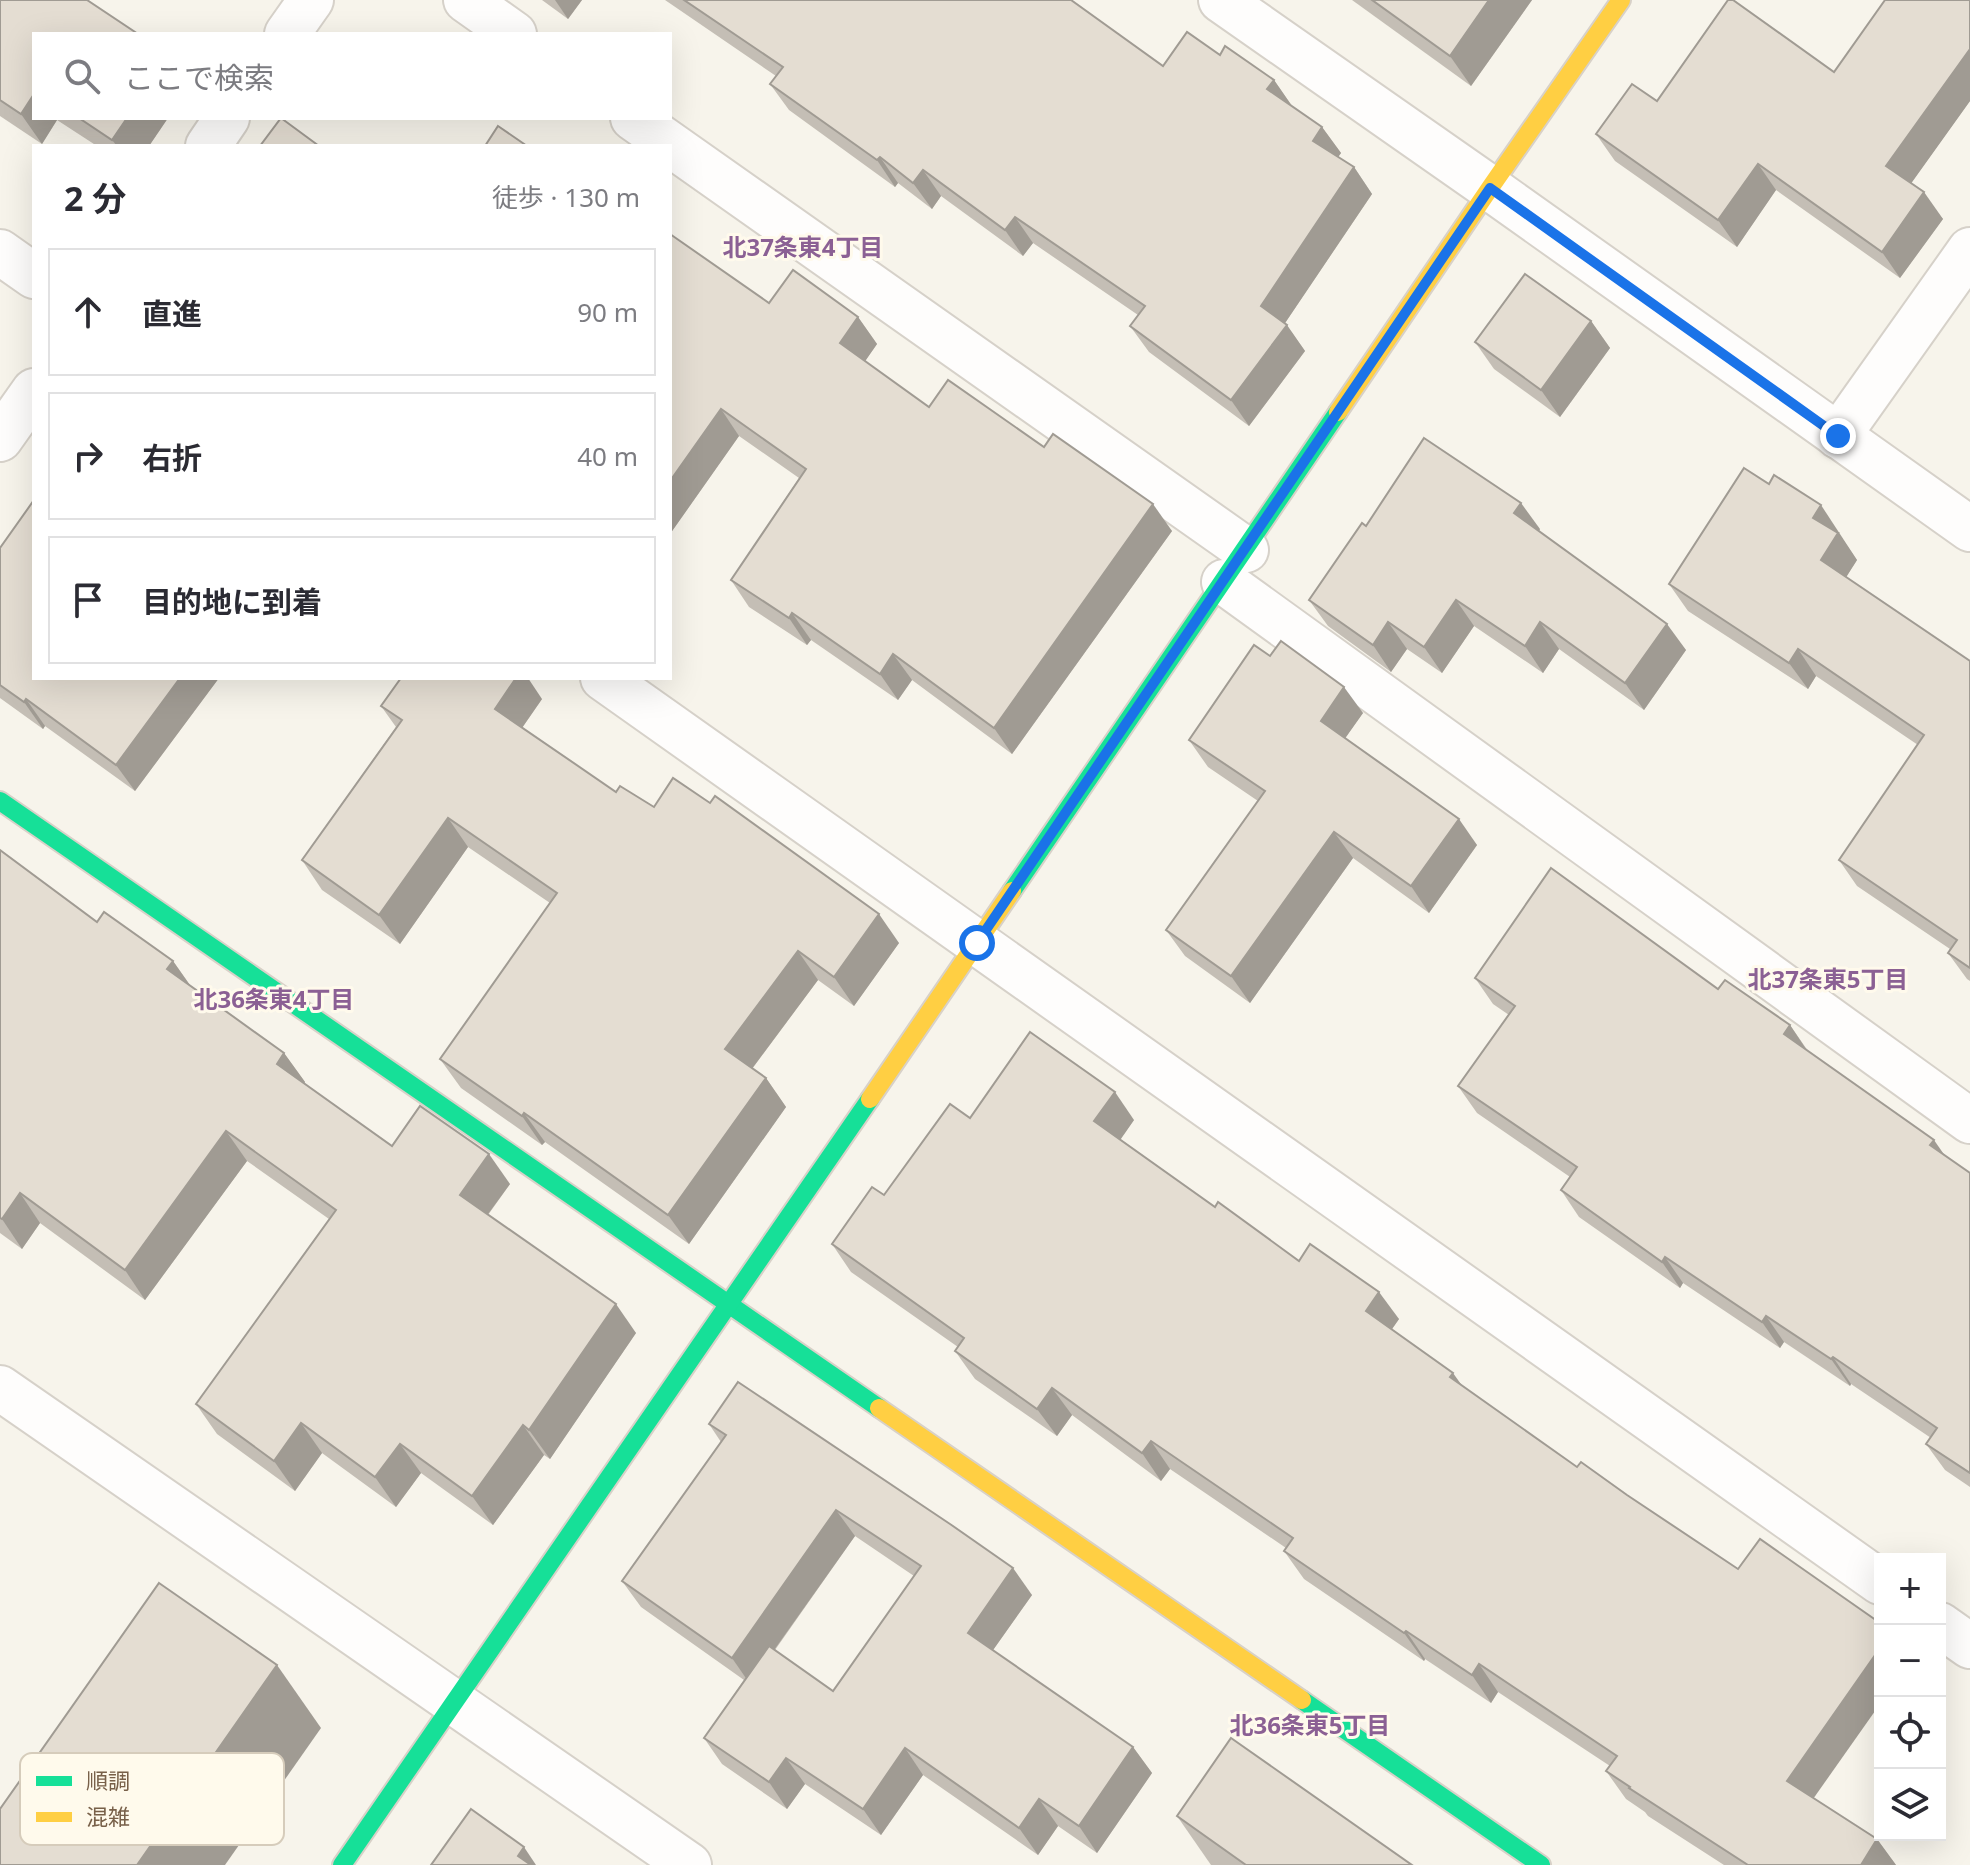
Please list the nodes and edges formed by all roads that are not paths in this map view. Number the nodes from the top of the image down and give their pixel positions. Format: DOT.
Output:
graph roads {
  1 [pos="311,0"];
  2 [pos="466,0"];
  3 [pos="1221,0"];
  4 [pos="1621,0"];
  5 [pos="288,32"];
  6 [pos="511,32"];
  7 [pos="226,120"];
  8 [pos="636,120"];
  9 [pos="209,144"];
  10 [pos="668,144"];
  11 [pos="672,147"];
  12 [pos="1490,188"];
  13 [pos="1970,250"];
  14 [pos="0,252"];
  15 [pos="32,275"];
  16 [pos="32,394"];
  17 [pos="1838,436"];
  18 [pos="0,439"];
  19 [pos="1970,529"];
  20 [pos="1235,566"];
  21 [pos="606,680"];
  22 [pos="0,801"];
  23 [pos="977,943"];
  24 [pos="1970,1121"];
  25 [pos="728,1303"];
  26 [pos="0,1388"];
  27 [pos="1874,1578"];
  28 [pos="1946,1629"];
  29 [pos="1970,1646"];
  30 [pos="453,1702"];
  31 [pos="342,1865"];
  32 [pos="689,1865"];
  33 [pos="1541,1865"];
  1 -- 5 [label="street"];
  2 -- 6 [label="street"];
  3 -- 12 [label="street"];
  4 -- 12 [label="street"];
  7 -- 9 [label="street"];
  8 -- 10 [label="street"];
  11 -- 20 [label="street"];
  12 -- 17 [label="street"];
  12 -- 20 [label="street"];
  13 -- 17 [label="street"];
  14 -- 15 [label="street"];
  16 -- 18 [label="street"];
  17 -- 19 [label="street"];
  20 -- 23 [label="street"];
  20 -- 24 [label="street"];
  21 -- 23 [label="street"];
  22 -- 25 [label="street"];
  23 -- 25 [label="street"];
  23 -- 27 [label="street"];
  25 -- 30 [label="street"];
  25 -- 33 [label="street"];
  26 -- 30 [label="street"];
  28 -- 29 [label="street"];
  30 -- 31 [label="street"];
  30 -- 32 [label="street"];
}
